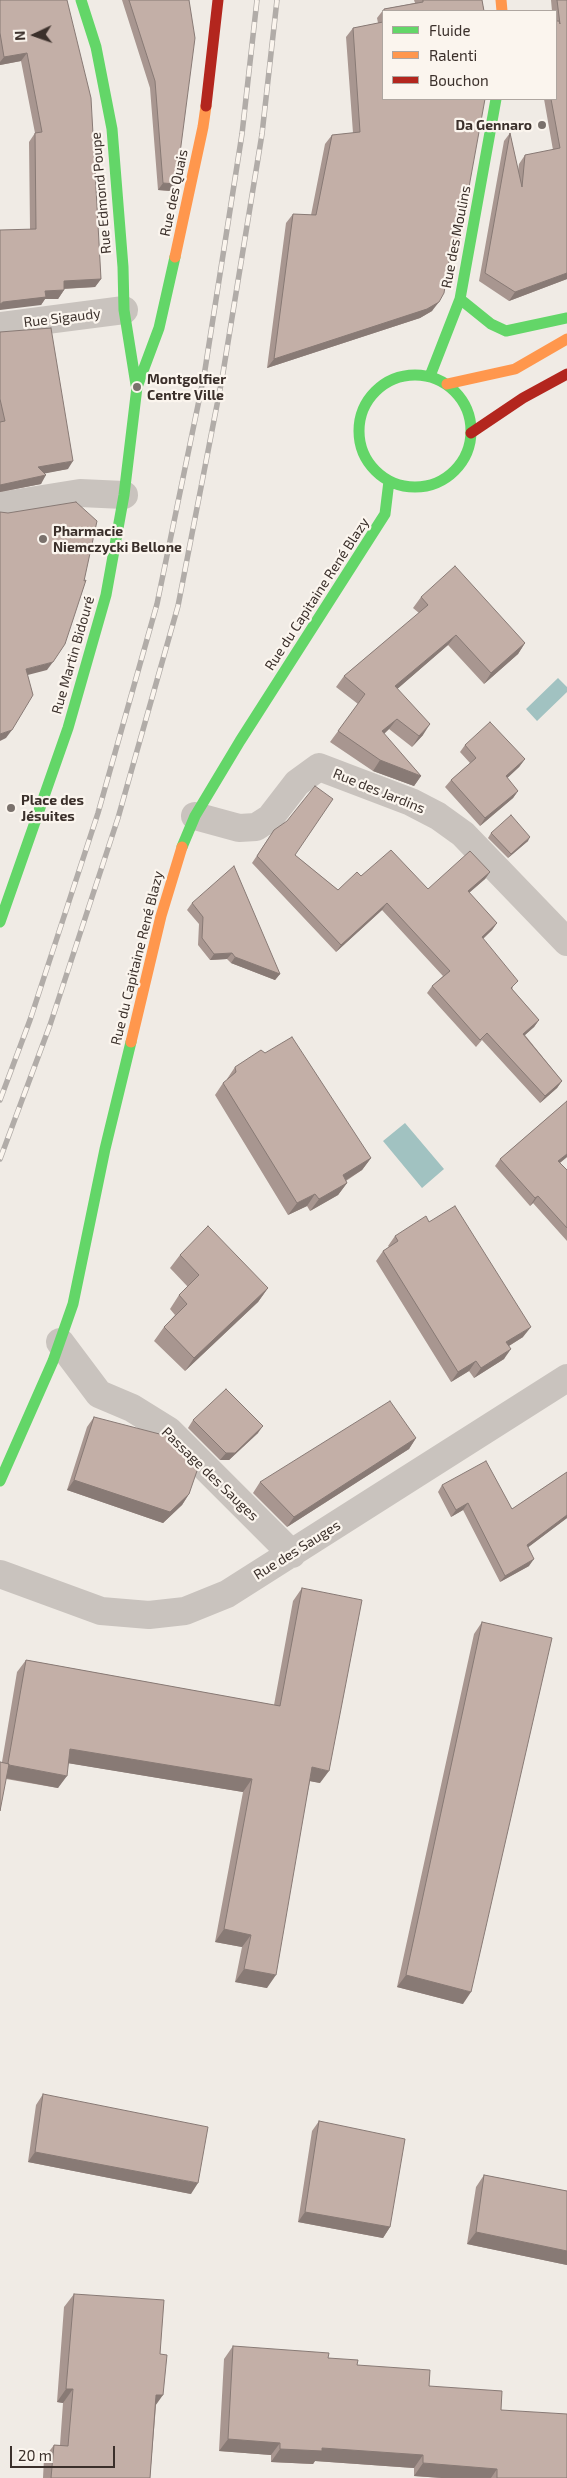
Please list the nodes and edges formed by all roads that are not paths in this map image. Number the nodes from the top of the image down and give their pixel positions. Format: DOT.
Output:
graph roads {
  1 [pos="81,0"];
  2 [pos="218,0"];
  3 [pos="496,100"];
  4 [pos="460,299"];
  5 [pos="124,310"];
  6 [pos="567,318"];
  7 [pos="0,326"];
  8 [pos="567,339"];
  9 [pos="567,374"];
  10 [pos="430,376"];
  11 [pos="447,384"];
  12 [pos="137,387"];
  13 [pos="471,433"];
  14 [pos="389,480"];
  15 [pos="124,495"];
  16 [pos="0,506"];
  17 [pos="195,816"];
  18 [pos="0,922"];
  19 [pos="567,942"];
  20 [pos="60,1342"];
  21 [pos="564,1387"];
  22 [pos="0,1481"];
  23 [pos="292,1554"];
  24 [pos="0,1574"];
  1 -- 5 [label="street, Rue Edmond Poupe"];
  2 -- 12 [label="street, Rue des Quais"];
  3 -- 4 [label="street, Rue des Moulins"];
  4 -- 6 [label="street"];
  4 -- 10 [label="street, Rue des Moulins"];
  5 -- 7 [label="street, Rue Sigaudy"];
  5 -- 12 [label="street, Rue Edmond Poupe"];
  8 -- 11 [label="street"];
  9 -- 13 [label="street"];
  10 -- 11 [label="street"];
  10 -- 14 [label="street"];
  11 -- 13 [label="street"];
  12 -- 15 [label="street, Rue Martin Bidouré"];
  13 -- 14 [label="street"];
  14 -- 17 [label="street, Rue du Capitaine René Blazy"];
  15 -- 16 [label="street"];
  15 -- 18 [label="street, Rue Martin Bidouré"];
  17 -- 19 [label="street, Rue des Jardins"];
  17 -- 20 [label="street, Rue du Capitaine René Blazy"];
  20 -- 22 [label="street, Rue du Capitaine René Blazy"];
  20 -- 23 [label="street, Passage des Sauges"];
  21 -- 23 [label="street, Rue des Sauges"];
  23 -- 24 [label="street, Rue des Sauges"];
}
